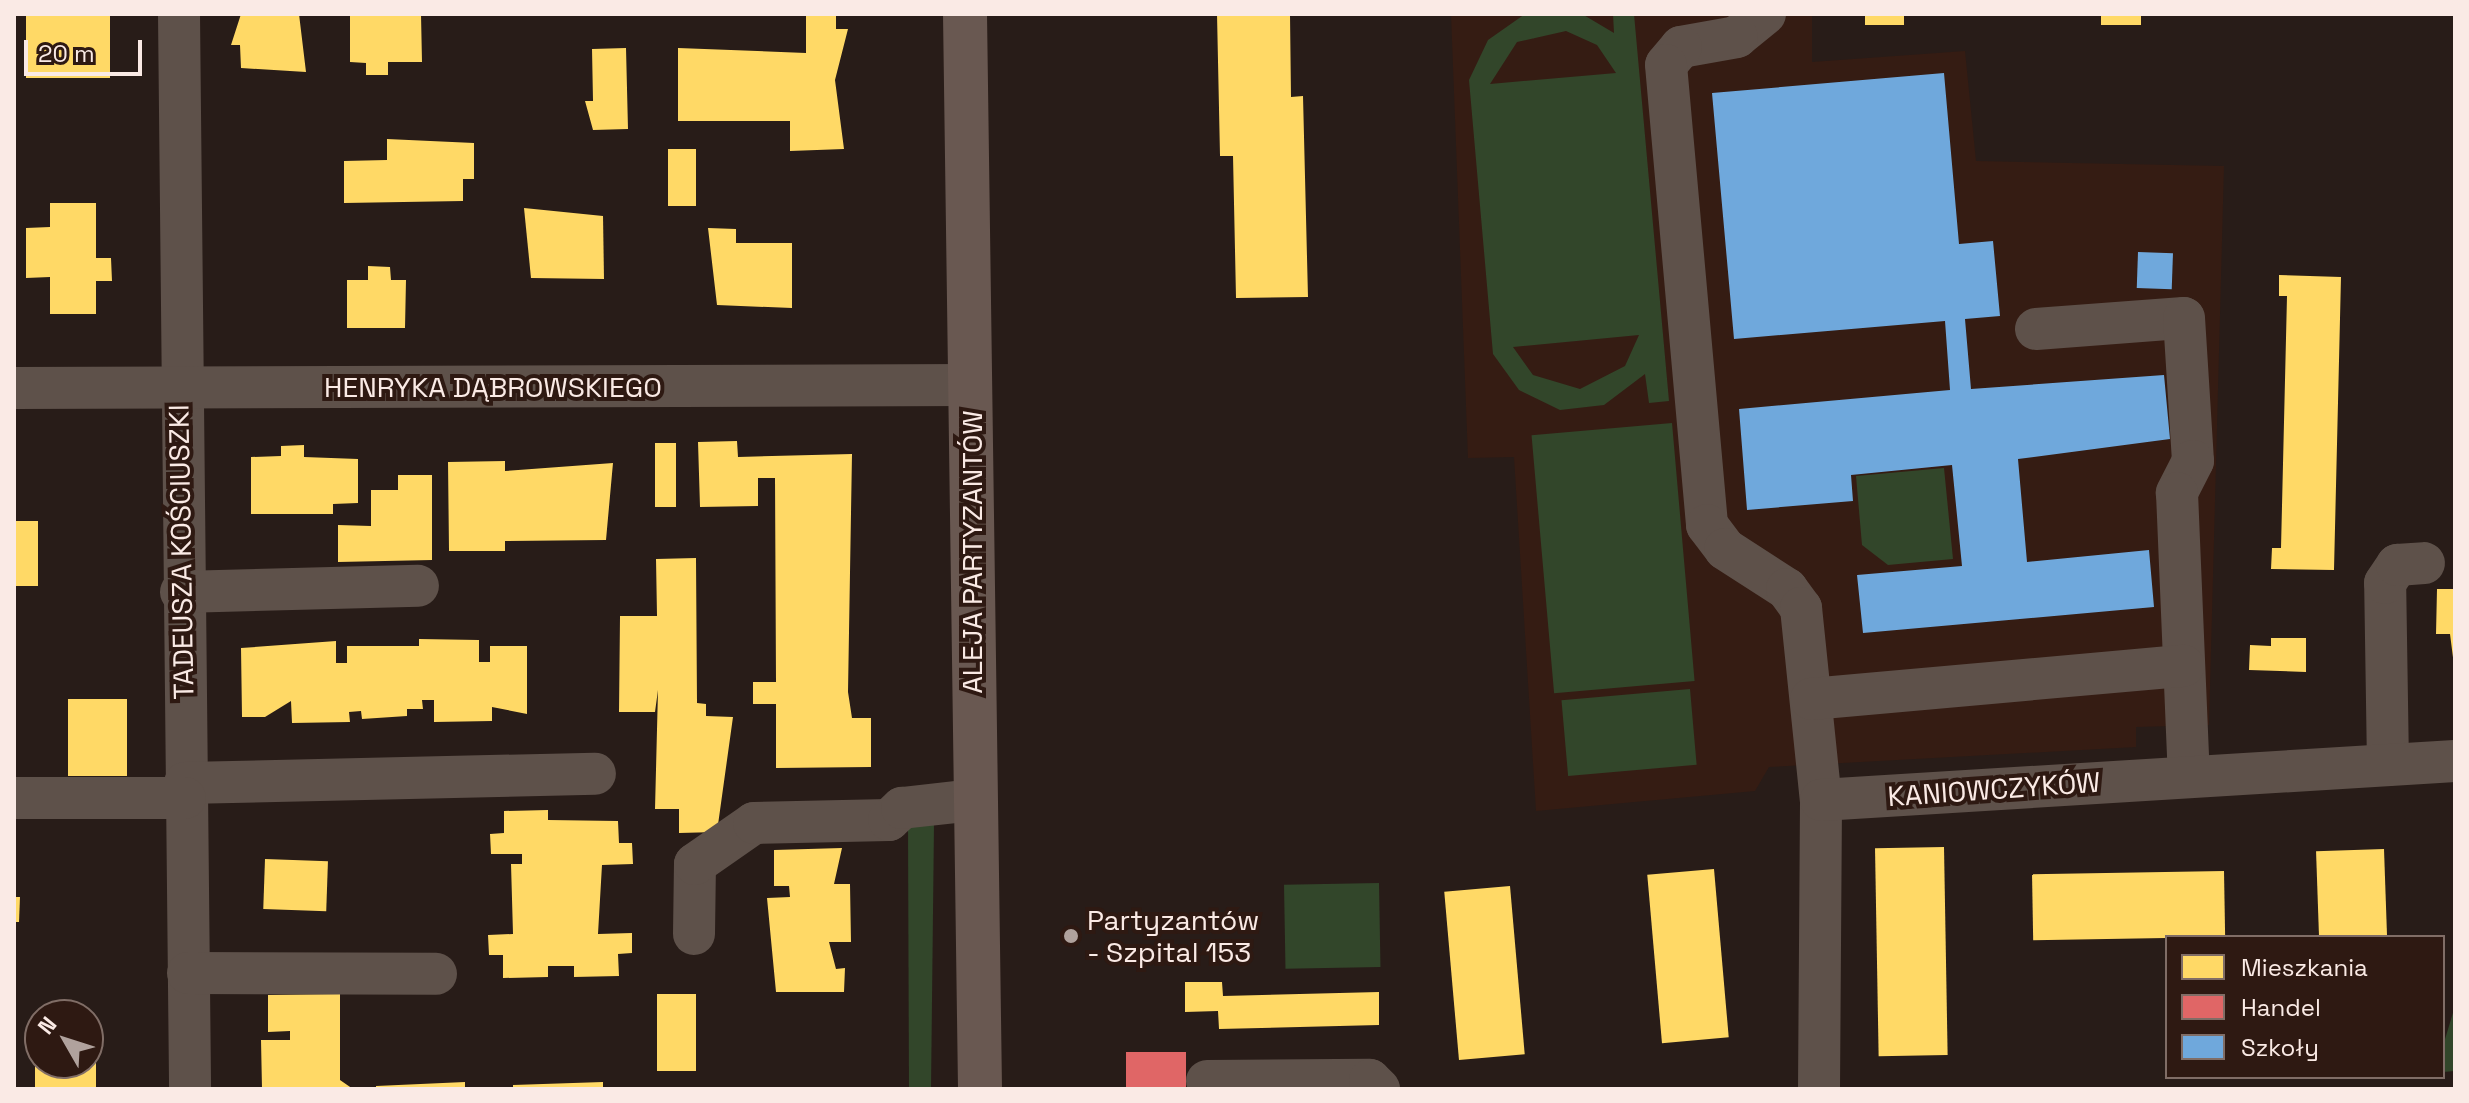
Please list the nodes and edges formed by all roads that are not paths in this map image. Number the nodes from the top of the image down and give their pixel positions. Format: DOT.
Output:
graph roads {
  1 [pos="179,14"];
  2 [pos="965,14"];
  3 [pos="1765,14"];
  4 [pos="2036,329"];
  5 [pos="971,385"];
  6 [pos="14,388"];
  7 [pos="178,388"];
  8 [pos="2424,563"];
  9 [pos="418,586"];
  10 [pos="181,592"];
  11 [pos="2184,666"];
  12 [pos="1811,699"];
  13 [pos="2455,761"];
  14 [pos="2388,765"];
  15 [pos="595,774"];
  16 [pos="2189,777"];
  17 [pos="185,790"];
  18 [pos="14,798"];
  19 [pos="973,800"];
  20 [pos="1821,800"];
  21 [pos="694,934"];
  22 [pos="188,973"];
  23 [pos="436,974"];
  24 [pos="1207,1081"];
  25 [pos="190,1089"];
  26 [pos="980,1089"];
  27 [pos="1379,1089"];
  28 [pos="1819,1089"];
  1 -- 7 [label="street, TADEUSZA KOŚCIUSZKI"];
  2 -- 5 [label="main road, ALEJA PARTYZANTÓW"];
  3 -- 12 [label="street"];
  4 -- 11 [label="street"];
  5 -- 7 [label="street, HENRYKA DĄBROWSKIEGO"];
  5 -- 19 [label="main road, ALEJA PARTYZANTÓW"];
  6 -- 7 [label="street, HENRYKA DĄBROWSKIEGO"];
  7 -- 10 [label="street, TADEUSZA KOŚCIUSZKI"];
  8 -- 14 [label="street"];
  9 -- 10 [label="street"];
  10 -- 17 [label="street, TADEUSZA KOŚCIUSZKI"];
  11 -- 12 [label="street"];
  11 -- 16 [label="street"];
  12 -- 20 [label="street"];
  13 -- 14 [label="street, KANIOWCZYKÓW"];
  14 -- 16 [label="street, KANIOWCZYKÓW"];
  15 -- 17 [label="street"];
  16 -- 20 [label="street, KANIOWCZYKÓW"];
  17 -- 18 [label="street"];
  17 -- 22 [label="street, TADEUSZA KOŚCIUSZKI"];
  19 -- 21 [label="street"];
  19 -- 26 [label="main road, ALEJA PARTYZANTÓW"];
  20 -- 28 [label="street"];
  22 -- 23 [label="street"];
  22 -- 25 [label="street, TADEUSZA KOŚCIUSZKI"];
  24 -- 27 [label="street"];
}
